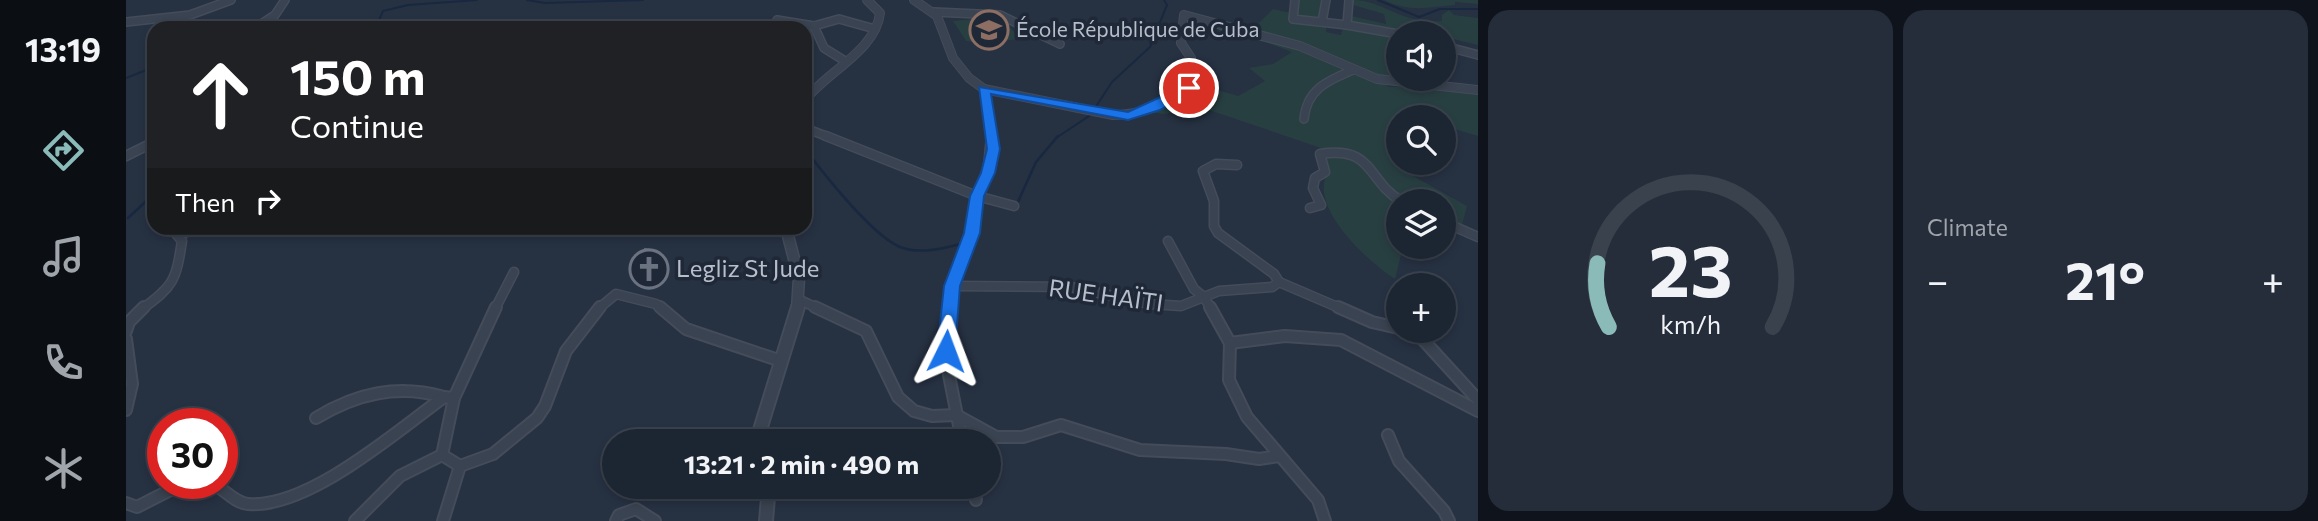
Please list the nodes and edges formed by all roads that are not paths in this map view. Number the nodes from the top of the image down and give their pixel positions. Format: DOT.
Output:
graph roads {
  1 [pos="230,0"];
  2 [pos="285,0"];
  3 [pos="867,0"];
  4 [pos="914,0"];
  5 [pos="1295,0"];
  6 [pos="1326,0"];
  7 [pos="1349,0"];
  8 [pos="934,12"];
  9 [pos="777,20"];
  10 [pos="266,21"];
  11 [pos="783,21"];
  12 [pos="126,22"];
  13 [pos="1322,22"];
  14 [pos="1347,24"];
  15 [pos="814,26"];
  16 [pos="875,29"];
  17 [pos="1386,32"];
  18 [pos="1060,44"];
  19 [pos="1456,49"];
  20 [pos="1478,55"];
  21 [pos="845,61"];
  22 [pos="1353,70"];
  23 [pos="984,89"];
  24 [pos="1478,90"];
  25 [pos="812,92"];
  26 [pos="1304,120"];
  27 [pos="812,131"];
  28 [pos="147,146"];
  29 [pos="126,156"];
  30 [pos="1237,165"];
  31 [pos="1386,193"];
  32 [pos="977,196"];
  33 [pos="1014,206"];
  34 [pos="1310,208"];
  35 [pos="1456,227"];
  36 [pos="178,235"];
  37 [pos="788,235"];
  38 [pos="1478,237"];
  39 [pos="1168,241"];
  40 [pos="514,272"];
  41 [pos="1279,282"];
  42 [pos="952,286"];
  43 [pos="1204,297"];
  44 [pos="800,300"];
  45 [pos="1386,325"];
  46 [pos="126,331"];
  47 [pos="126,339"];
  48 [pos="1230,343"];
  49 [pos="1426,343"];
  50 [pos="781,361"];
  51 [pos="449,397"];
  52 [pos="1478,400"];
  53 [pos="126,410"];
  54 [pos="1478,411"];
  55 [pos="956,415"];
  56 [pos="316,418"];
  57 [pos="760,429"];
  58 [pos="959,429"];
  59 [pos="1388,435"];
  60 [pos="442,455"];
  61 [pos="1279,456"];
  62 [pos="460,466"];
  63 [pos="153,499"];
  64 [pos="238,499"];
  65 [pos="768,499"];
  66 [pos="126,503"];
  67 [pos="355,521"];
  68 [pos="443,521"];
  69 [pos="616,521"];
  70 [pos="654,521"];
  71 [pos="766,521"];
  72 [pos="1325,521"];
  73 [pos="1449,521"];
  1 -- 12 [label="street"];
  2 -- 10 [label="street"];
  3 -- 16 [label="street"];
  4 -- 8 [label="street"];
  5 -- 13 [label="street"];
  6 -- 13 [label="street"];
  7 -- 14 [label="street"];
  8 -- 18 [label="street"];
  8 -- 23 [label="street"];
  9 -- 11 [label="street"];
  13 -- 14 [label="street"];
  14 -- 17 [label="street"];
  15 -- 16 [label="street"];
  15 -- 21 [label="street"];
  16 -- 21 [label="street"];
  19 -- 20 [label="street"];
  21 -- 25 [label="street"];
  22 -- 23 [label="street"];
  22 -- 24 [label="street"];
  22 -- 26 [label="street"];
  23 -- 32 [label="street"];
  27 -- 32 [label="street"];
  28 -- 29 [label="street"];
  30 -- 41 [label="street"];
  31 -- 34 [label="street"];
  32 -- 33 [label="street"];
  32 -- 42 [label="street"];
  35 -- 38 [label="street"];
  36 -- 46 [label="street"];
  37 -- 44 [label="street"];
  39 -- 43 [label="street"];
  40 -- 51 [label="street"];
  41 -- 43 [label="street, RUE HAÏTI"];
  41 -- 45 [label="street"];
  42 -- 43 [label="street, RUE HAÏTI"];
  42 -- 55 [label="street"];
  43 -- 48 [label="street"];
  44 -- 50 [label="street"];
  44 -- 55 [label="street"];
  47 -- 53 [label="street"];
  48 -- 54 [label="street"];
  48 -- 61 [label="street"];
  49 -- 52 [label="street"];
  50 -- 57 [label="street"];
  50 -- 62 [label="street"];
  51 -- 56 [label="street"];
  51 -- 60 [label="street"];
  51 -- 64 [label="street"];
  55 -- 58 [label="street"];
  55 -- 61 [label="street"];
  59 -- 73 [label="street"];
  60 -- 62 [label="street"];
  60 -- 67 [label="street"];
  61 -- 72 [label="street"];
  62 -- 68 [label="street"];
  63 -- 66 [label="street"];
  65 -- 71 [label="street"];
  69 -- 70 [label="street"];
}
